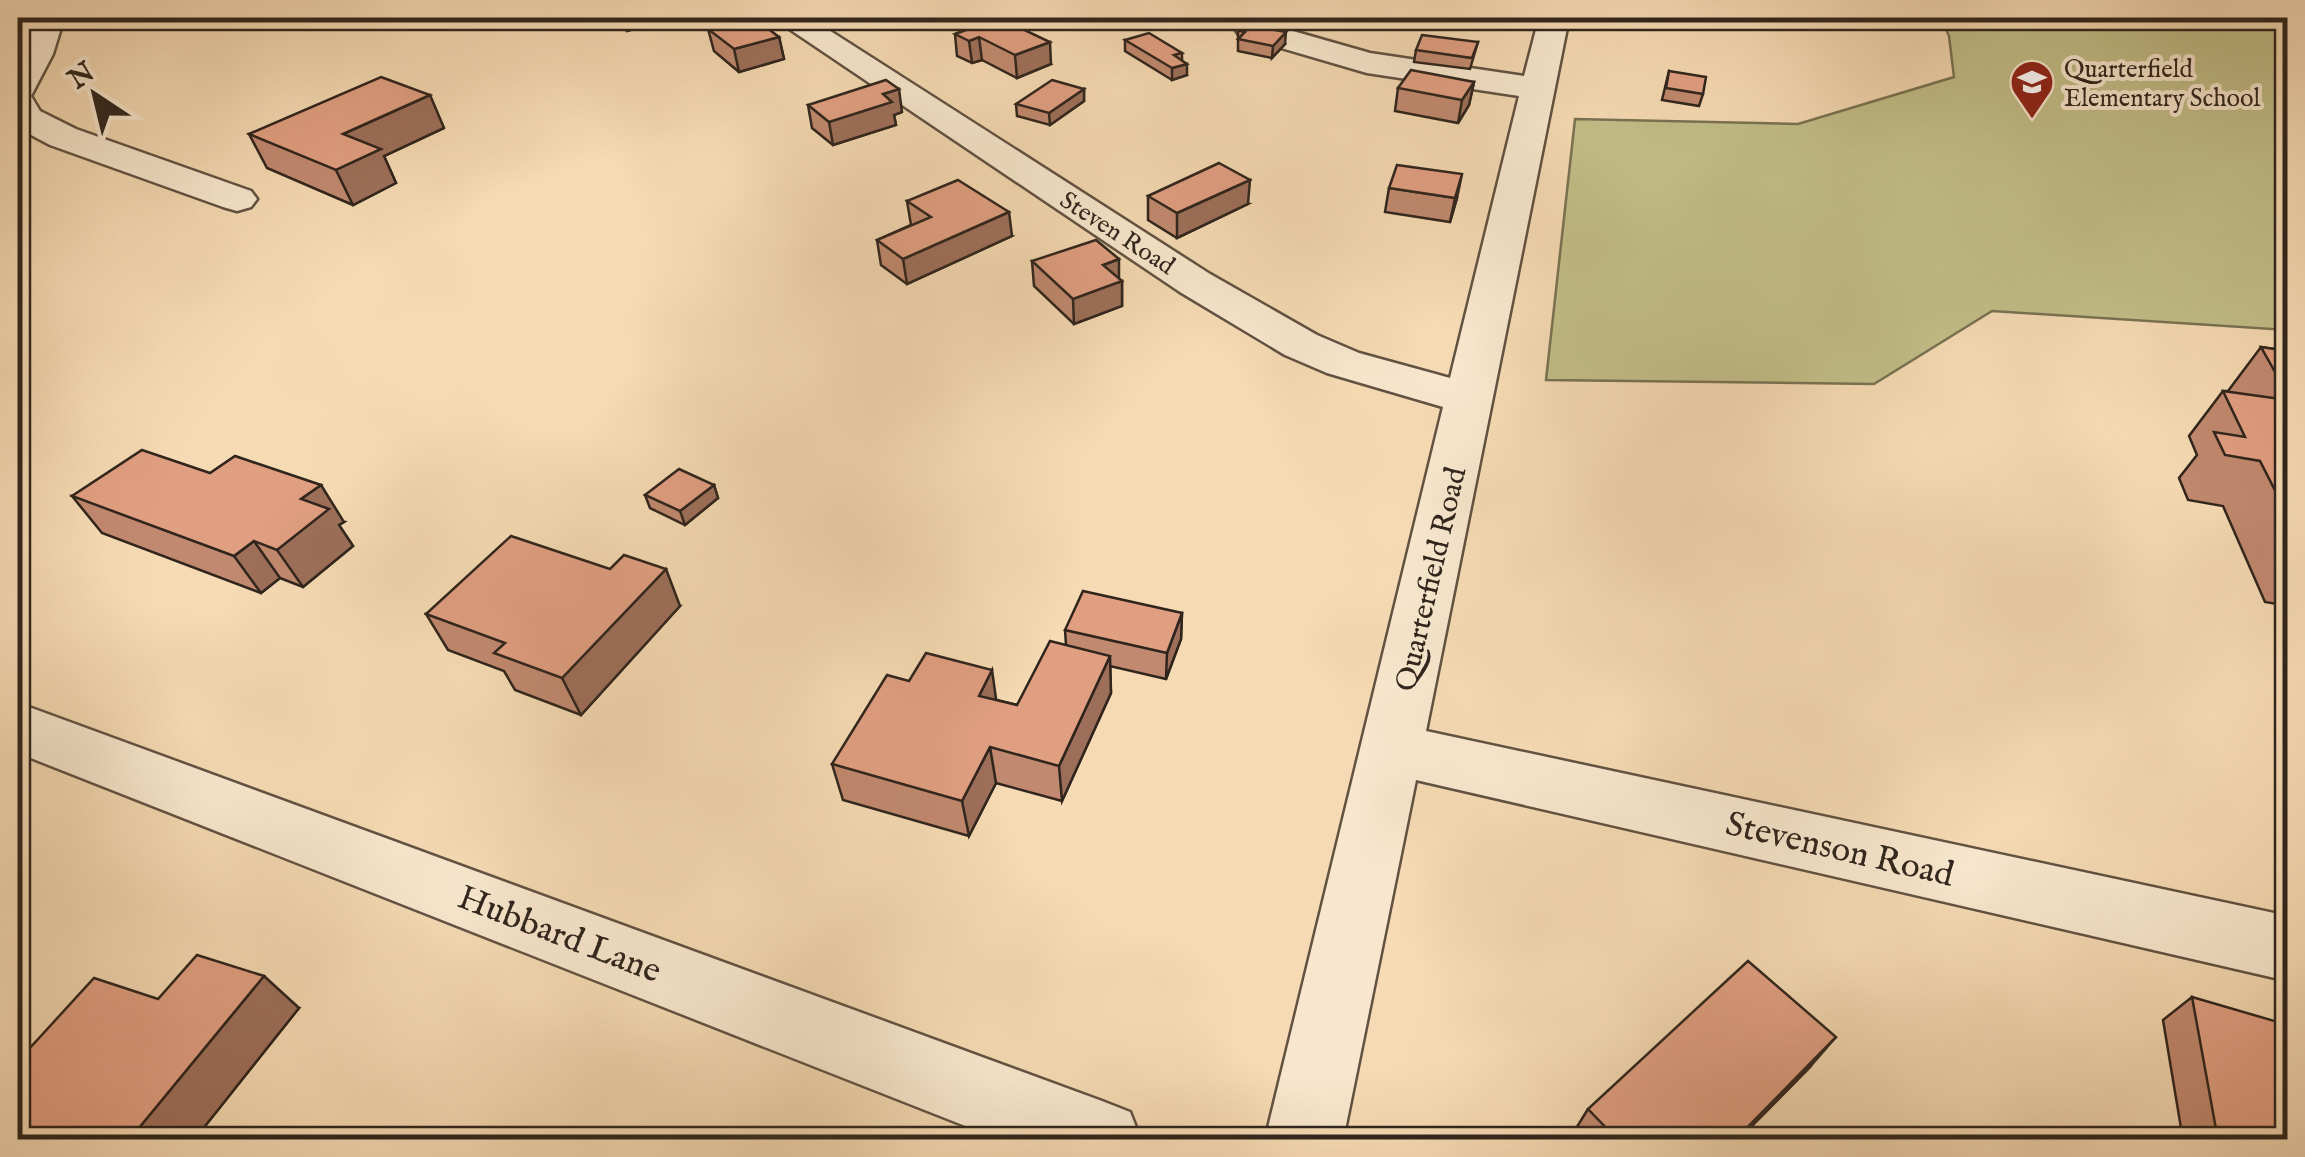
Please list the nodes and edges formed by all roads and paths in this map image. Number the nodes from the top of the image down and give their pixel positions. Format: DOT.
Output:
graph roads {
  1 [pos="48,18"];
  2 [pos="789,18"];
  3 [pos="1554,18"];
  4 [pos="1250,30"];
  5 [pos="18,89"];
  6 [pos="1539,89"];
  7 [pos="18,102"];
  8 [pos="237,198"];
  9 [pos="1470,399"];
  10 [pos="18,726"];
  11 [pos="1392,749"];
  12 [pos="2288,949"];
  13 [pos="1102,1140"];
  14 [pos="1304,1140"];
  1 -- 5 [label="street"];
  2 -- 9 [label="street, Steven Road"];
  3 -- 6 [label="street, Quarterfield Road"];
  4 -- 6 [label="street"];
  6 -- 9 [label="street, Quarterfield Road"];
  7 -- 8 [label="street"];
  9 -- 11 [label="street, Quarterfield Road"];
  10 -- 13 [label="street, Hubbard Lane"];
  11 -- 12 [label="street, Stevenson Road"];
  11 -- 14 [label="street, Quarterfield Road"];
}
